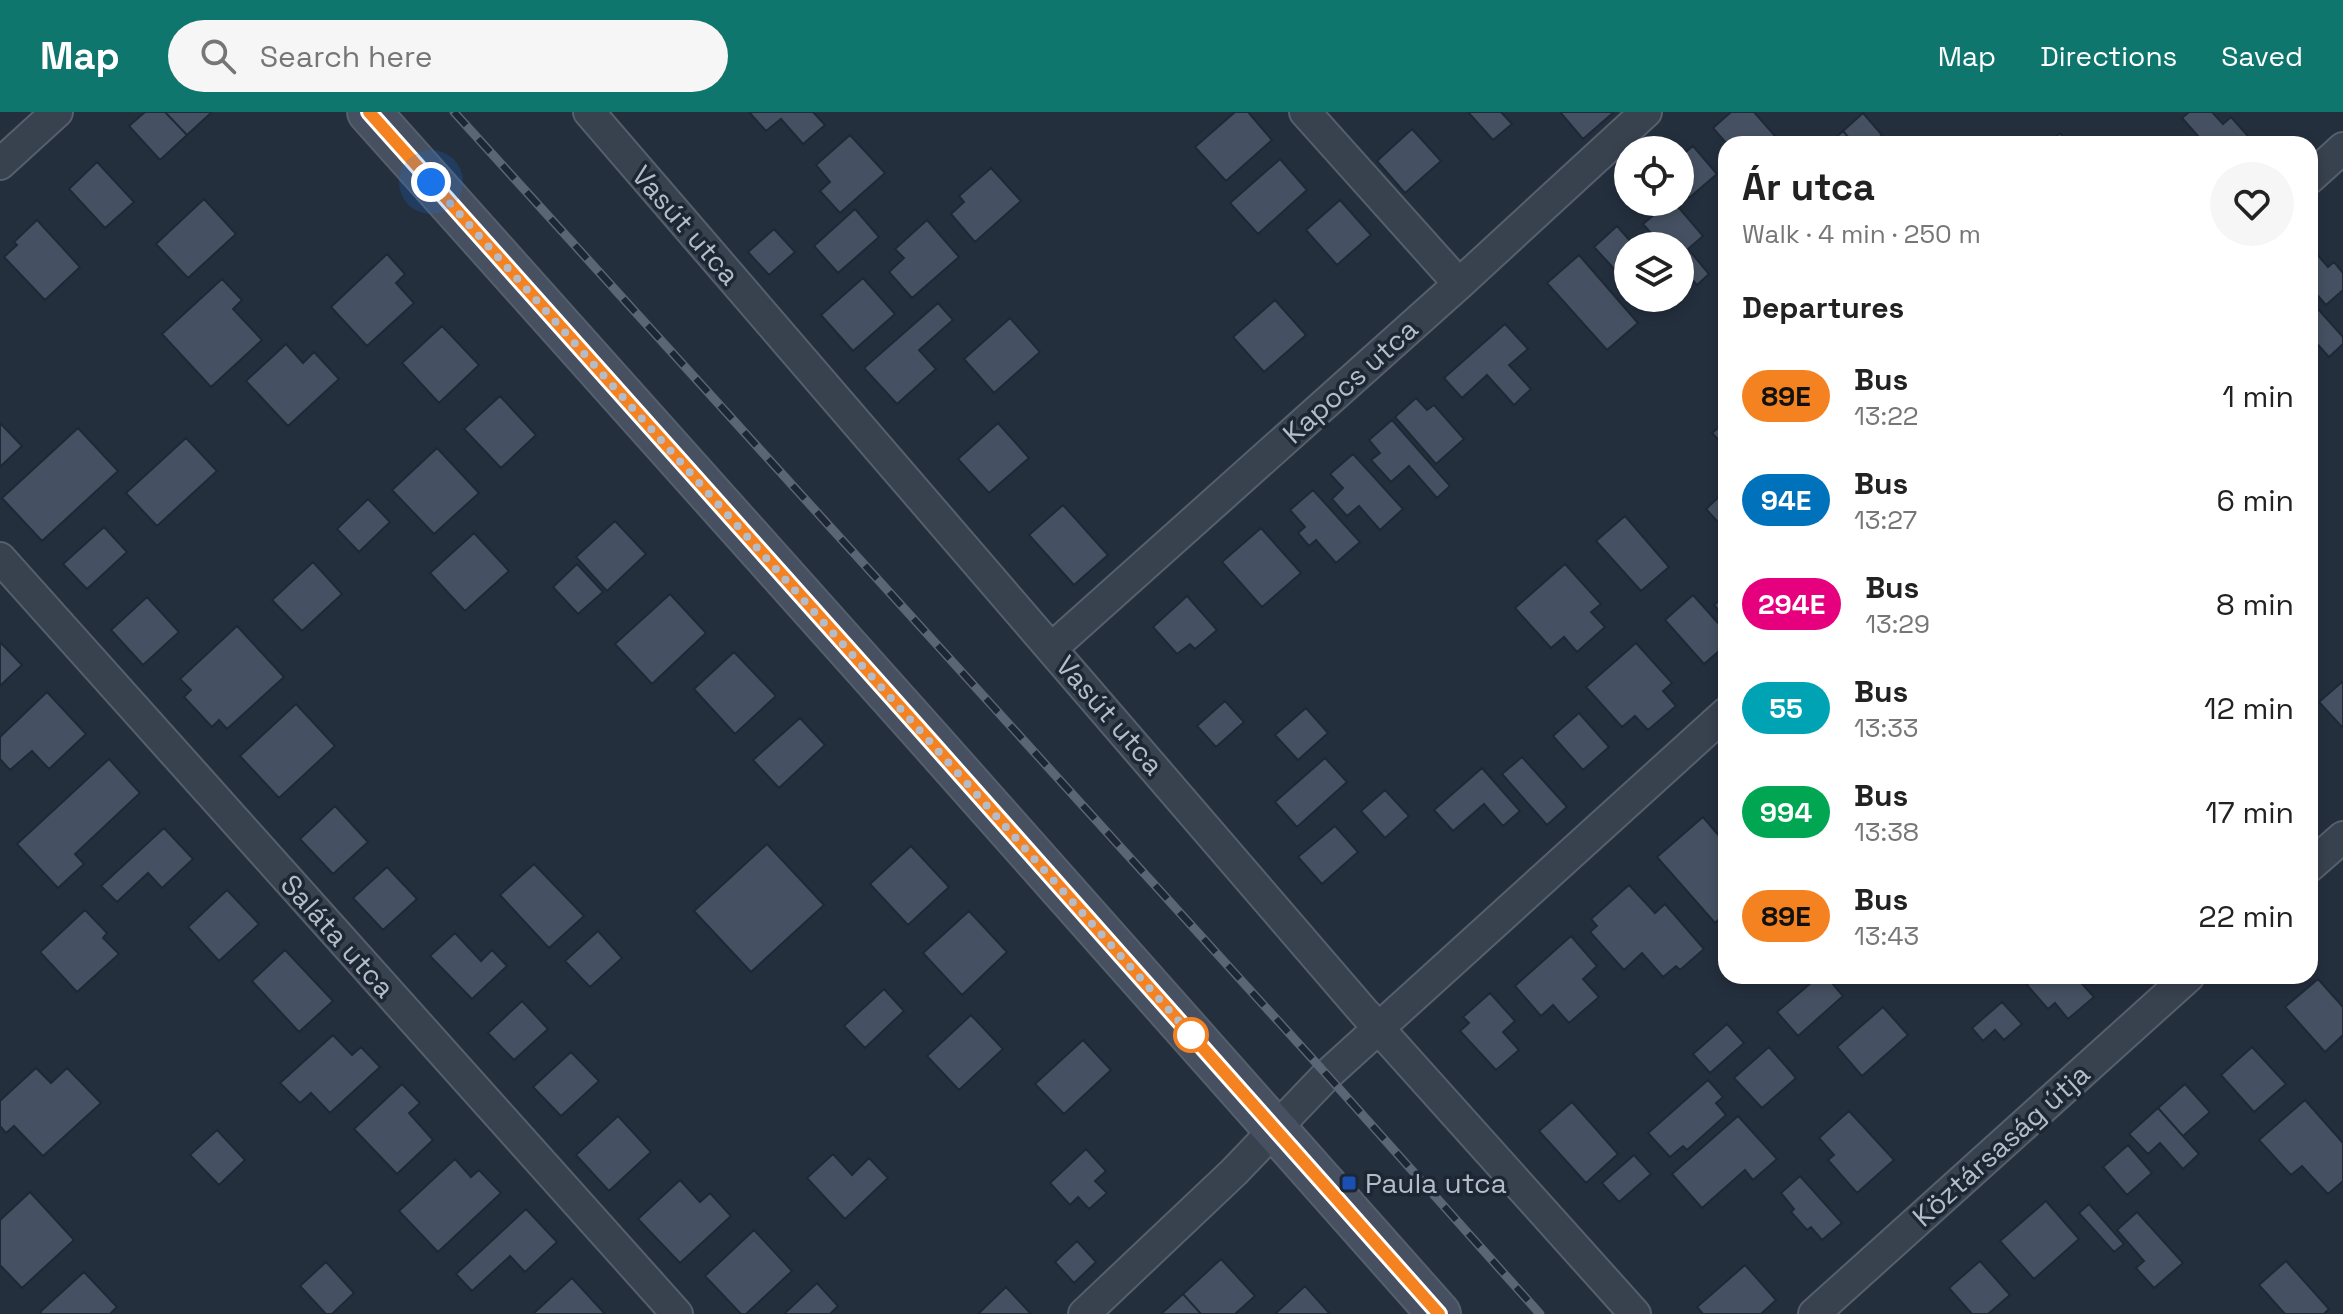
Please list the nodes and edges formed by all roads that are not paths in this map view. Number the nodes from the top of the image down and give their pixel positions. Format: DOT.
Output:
graph roads {
  1 [pos="57,112"];
  2 [pos="369,112"];
  3 [pos="589,112"];
  4 [pos="1305,112"];
  5 [pos="1646,112"];
  6 [pos="2343,148"];
  7 [pos="0,164"];
  8 [pos="2318,171"];
  9 [pos="1459,284"];
  10 [pos="0,558"];
  11 [pos="1052,648"];
  12 [pos="1718,720"];
  13 [pos="2343,837"];
  14 [pos="2318,859"];
  15 [pos="2180,984"];
  16 [pos="1379,1027"];
  17 [pos="1275,1130"];
  18 [pos="677,1314"];
  19 [pos="1084,1314"];
  20 [pos="1439,1314"];
  21 [pos="1635,1314"];
  22 [pos="1814,1314"];
  1 -- 7 [label="street"];
  2 -- 17 [label="main road"];
  3 -- 11 [label="street, Vasút utca"];
  4 -- 9 [label="street"];
  5 -- 9 [label="street, Kapocs utca"];
  6 -- 8 [label="street"];
  9 -- 11 [label="street, Kapocs utca"];
  10 -- 18 [label="street, Saláta utca"];
  11 -- 16 [label="street, Vasút utca"];
  12 -- 16 [label="street"];
  13 -- 14 [label="street"];
  15 -- 22 [label="street, Köztársaság útja"];
  16 -- 17 [label="street"];
  16 -- 21 [label="street, Vasút utca"];
  17 -- 19 [label="street"];
  17 -- 20 [label="main road"];
}
